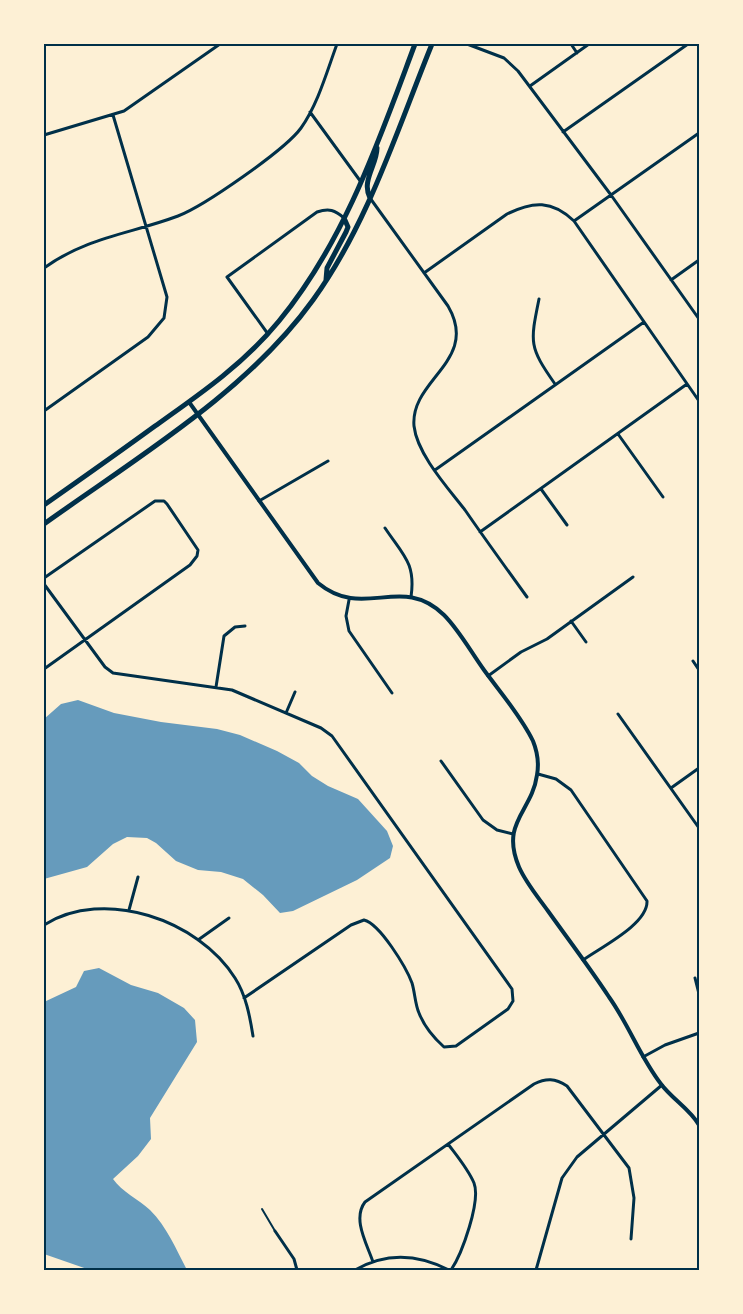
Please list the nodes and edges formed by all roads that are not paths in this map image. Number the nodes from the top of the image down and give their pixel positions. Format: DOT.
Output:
graph roads {
  1 [pos="220,44"];
  2 [pos="337,44"];
  3 [pos="415,44"];
  4 [pos="432,44"];
  5 [pos="467,44"];
  6 [pos="571,44"];
  7 [pos="589,44"];
  8 [pos="688,44"];
  9 [pos="577,53"];
  10 [pos="530,86"];
  11 [pos="310,112"];
  12 [pos="113,115"];
  13 [pos="563,132"];
  14 [pos="699,133"];
  15 [pos="44,135"];
  16 [pos="378,142"];
  17 [pos="361,182"];
  18 [pos="611,195"];
  19 [pos="370,198"];
  20 [pos="344,218"];
  21 [pos="574,221"];
  22 [pos="146,226"];
  23 [pos="699,260"];
  24 [pos="44,268"];
  25 [pos="424,273"];
  26 [pos="671,280"];
  27 [pos="326,281"];
  28 [pos="539,299"];
  29 [pos="699,319"];
  30 [pos="644,322"];
  31 [pos="268,334"];
  32 [pos="555,384"];
  33 [pos="687,384"];
  34 [pos="699,401"];
  35 [pos="189,402"];
  36 [pos="44,411"];
  37 [pos="198,414"];
  38 [pos="618,434"];
  39 [pos="328,460"];
  40 [pos="435,470"];
  41 [pos="541,489"];
  42 [pos="663,498"];
  43 [pos="258,501"];
  44 [pos="44,505"];
  45 [pos="44,524"];
  46 [pos="567,525"];
  47 [pos="385,528"];
  48 [pos="480,532"];
  49 [pos="633,577"];
  50 [pos="44,578"];
  51 [pos="44,584"];
  52 [pos="411,597"];
  53 [pos="527,597"];
  54 [pos="350,600"];
  55 [pos="572,621"];
  56 [pos="245,626"];
  57 [pos="84,640"];
  58 [pos="586,642"];
  59 [pos="693,661"];
  60 [pos="44,669"];
  61 [pos="699,670"];
  62 [pos="488,676"];
  63 [pos="216,687"];
  64 [pos="296,692"];
  65 [pos="392,693"];
  66 [pos="286,713"];
  67 [pos="618,714"];
  68 [pos="441,761"];
  69 [pos="699,768"];
  70 [pos="538,774"];
  71 [pos="671,788"];
  72 [pos="699,828"];
  73 [pos="513,834"];
  74 [pos="138,877"];
  75 [pos="129,910"];
  76 [pos="229,918"];
  77 [pos="44,925"];
  78 [pos="198,940"];
  79 [pos="583,960"];
  80 [pos="695,978"];
  81 [pos="699,994"];
  82 [pos="244,998"];
  83 [pos="699,1033"];
  84 [pos="253,1036"];
  85 [pos="642,1057"];
  86 [pos="662,1086"];
  87 [pos="699,1125"];
  88 [pos="603,1135"];
  89 [pos="448,1144"];
  90 [pos="262,1208"];
  91 [pos="275,1231"];
  92 [pos="631,1239"];
  93 [pos="373,1262"];
  94 [pos="297,1270"];
  95 [pos="355,1270"];
  96 [pos="450,1270"];
  97 [pos="536,1270"];
  1 -- 12 [label="street"];
  2 -- 11 [label="street"];
  3 -- 16 [label="main road"];
  4 -- 19 [label="main road"];
  5 -- 10 [label="street"];
  6 -- 9 [label="street"];
  7 -- 9 [label="street"];
  8 -- 13 [label="street"];
  9 -- 10 [label="street"];
  10 -- 13 [label="street"];
  11 -- 17 [label="street"];
  11 -- 22 [label="street"];
  12 -- 15 [label="street"];
  12 -- 22 [label="street"];
  13 -- 18 [label="street"];
  14 -- 18 [label="street"];
  16 -- 17 [label="main road"];
  16 -- 19 [label="main road"];
  17 -- 20 [label="main road"];
  18 -- 21 [label="street"];
  18 -- 26 [label="street"];
  19 -- 25 [label="street"];
  19 -- 27 [label="main road"];
  20 -- 27 [label="main road"];
  20 -- 31 [label="main road"];
  20 -- 31 [label="street"];
  21 -- 25 [label="street"];
  21 -- 30 [label="street"];
  22 -- 24 [label="street"];
  22 -- 36 [label="street"];
  23 -- 26 [label="street"];
  25 -- 40 [label="street"];
  26 -- 29 [label="street"];
  27 -- 37 [label="main road"];
  28 -- 32 [label="street"];
  30 -- 32 [label="street"];
  30 -- 33 [label="street"];
  31 -- 35 [label="main road"];
  32 -- 40 [label="street"];
  33 -- 34 [label="street"];
  33 -- 38 [label="street"];
  35 -- 37 [label="street"];
  35 -- 44 [label="main road"];
  37 -- 43 [label="street"];
  37 -- 45 [label="main road"];
  38 -- 41 [label="street"];
  38 -- 42 [label="street"];
  39 -- 43 [label="street"];
  40 -- 48 [label="street"];
  41 -- 46 [label="street"];
  41 -- 48 [label="street"];
  43 -- 54 [label="street"];
  47 -- 52 [label="street"];
  48 -- 53 [label="street"];
  49 -- 55 [label="street"];
  50 -- 57 [label="street"];
  51 -- 57 [label="street"];
  52 -- 54 [label="street"];
  52 -- 62 [label="street"];
  54 -- 65 [label="street"];
  55 -- 58 [label="street"];
  55 -- 62 [label="street"];
  56 -- 63 [label="street"];
  57 -- 60 [label="street"];
  57 -- 63 [label="street"];
  59 -- 61 [label="street"];
  62 -- 70 [label="street"];
  63 -- 66 [label="street"];
  64 -- 66 [label="street"];
  66 -- 82 [label="street"];
  67 -- 71 [label="street"];
  68 -- 73 [label="street"];
  69 -- 71 [label="street"];
  70 -- 73 [label="street"];
  70 -- 79 [label="street"];
  71 -- 72 [label="street"];
  73 -- 79 [label="street"];
  74 -- 75 [label="street"];
  75 -- 77 [label="street"];
  75 -- 78 [label="street"];
  76 -- 78 [label="street"];
  78 -- 82 [label="street"];
  79 -- 85 [label="street"];
  80 -- 81 [label="street"];
  82 -- 84 [label="street"];
  83 -- 85 [label="street"];
  85 -- 86 [label="street"];
  86 -- 87 [label="street"];
  86 -- 88 [label="street"];
  88 -- 89 [label="street"];
  88 -- 92 [label="street"];
  88 -- 97 [label="street"];
  89 -- 93 [label="street"];
  89 -- 96 [label="street"];
  90 -- 91 [label="lane"];
  91 -- 94 [label="street"];
  93 -- 95 [label="street"];
  93 -- 96 [label="street"];
}
